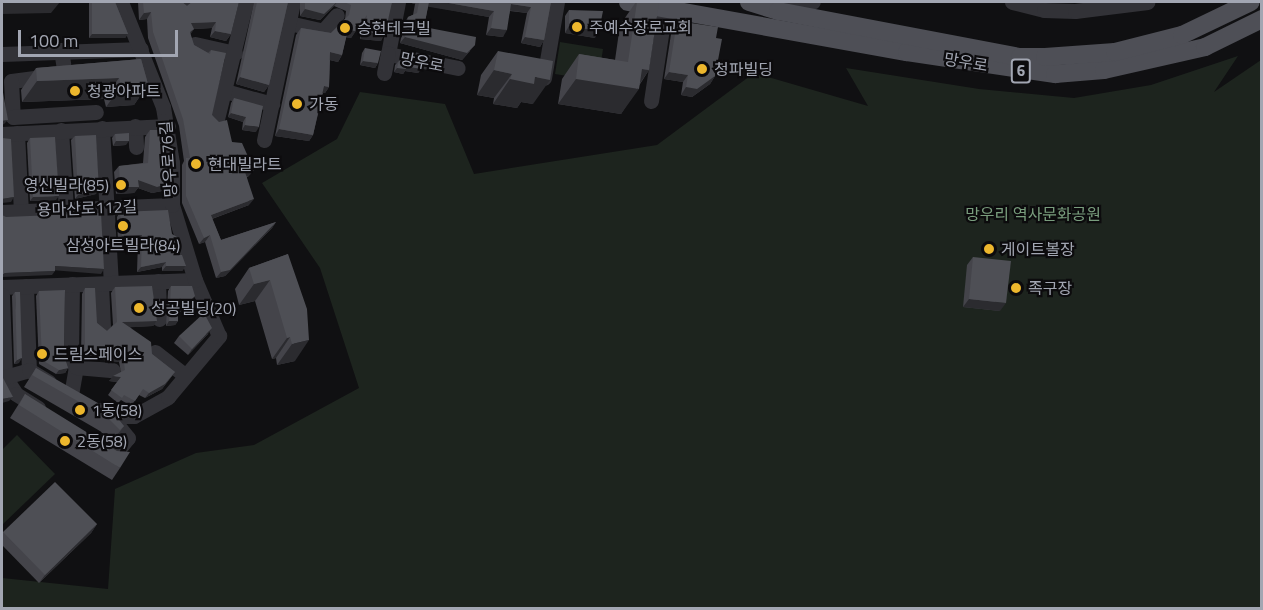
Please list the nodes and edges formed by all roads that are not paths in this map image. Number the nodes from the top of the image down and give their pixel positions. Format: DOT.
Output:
graph roads {
  1 [pos="121,2"];
  2 [pos="246,2"];
  3 [pos="294,2"];
  4 [pos="398,2"];
  5 [pos="557,2"];
  6 [pos="628,2"];
  7 [pos="749,2"];
  8 [pos="813,2"];
  9 [pos="1012,2"];
  10 [pos="1147,2"];
  11 [pos="1251,2"];
  12 [pos="665,8"];
  13 [pos="778,13"];
  14 [pos="337,15"];
  15 [pos="1262,19"];
  16 [pos="289,23"];
  17 [pos="195,44"];
  18 [pos="141,49"];
  19 [pos="61,50"];
  20 [pos="388,52"];
  21 [pos="235,53"];
  22 [pos="3,54"];
  23 [pos="458,68"];
  24 [pos="133,70"];
  25 [pos="384,72"];
  26 [pos="544,80"];
  27 [pos="138,85"];
  28 [pos="225,91"];
  29 [pos="651,101"];
  30 [pos="272,104"];
  31 [pos="96,112"];
  32 [pos="218,119"];
  33 [pos="135,126"];
  34 [pos="168,126"];
  35 [pos="102,129"];
  36 [pos="61,130"];
  37 [pos="9,133"];
  38 [pos="264,140"];
  39 [pos="136,147"];
  40 [pos="172,205"];
  41 [pos="108,207"];
  42 [pos="66,209"];
  43 [pos="21,211"];
  44 [pos="2,212"];
  45 [pos="195,279"];
  46 [pos="158,281"];
  47 [pos="106,283"];
  48 [pos="72,284"];
  49 [pos="26,286"];
  50 [pos="2,287"];
  51 [pos="2,295"];
  52 [pos="159,319"];
  53 [pos="103,327"];
  54 [pos="155,352"];
  55 [pos="76,367"];
  56 [pos="29,370"];
  57 [pos="113,370"];
  58 [pos="3,373"];
  59 [pos="184,375"];
  60 [pos="71,395"];
  61 [pos="110,416"];
  62 [pos="55,418"];
  63 [pos="85,436"];
  1 -- 18 [label="street, 망우로76길"];
  2 -- 21 [label="street"];
  3 -- 16 [label="street"];
  4 -- 20 [label="street, 망우로"];
  5 -- 26 [label="street"];
  6 -- 12 [label="main road, 망우로 / 6"];
  7 -- 13 [label="main road, 망우로 / 6"];
  8 -- 13 [label="street"];
  9 -- 10 [label="street"];
  11 -- 13 [label="main road, 망우로 / 6"];
  12 -- 13 [label="main road, 망우로 / 6"];
  12 -- 29 [label="street"];
  13 -- 15 [label="main road, 망우로 / 6"];
  14 -- 16 [label="street"];
  16 -- 30 [label="street"];
  17 -- 21 [label="street"];
  18 -- 19 [label="street"];
  18 -- 34 [label="street, 망우로76길"];
  19 -- 22 [label="street"];
  19 -- 31 [label="street"];
  20 -- 23 [label="street, 망우로"];
  20 -- 25 [label="street, 망우로"];
  21 -- 28 [label="street"];
  22 -- 37 [label="street"];
  24 -- 27 [label="street"];
  28 -- 30 [label="street"];
  28 -- 32 [label="street"];
  30 -- 38 [label="street"];
  33 -- 34 [label="street"];
  33 -- 35 [label="street"];
  33 -- 39 [label="street"];
  34 -- 40 [label="street, 망우로76길"];
  35 -- 36 [label="street"];
  35 -- 41 [label="street"];
  36 -- 37 [label="street"];
  36 -- 42 [label="street"];
  37 -- 43 [label="street"];
  40 -- 41 [label="street, 용마산로112길"];
  40 -- 45 [label="street, 망우로76길"];
  41 -- 42 [label="street, 용마산로112길"];
  41 -- 47 [label="street"];
  42 -- 43 [label="street, 용마산로112길"];
  43 -- 44 [label="street, 용마산로112길"];
  45 -- 46 [label="street"];
  45 -- 59 [label="street, 망우로76길"];
  46 -- 47 [label="street"];
  46 -- 52 [label="street"];
  47 -- 48 [label="street"];
  47 -- 53 [label="street"];
  48 -- 49 [label="street"];
  48 -- 55 [label="street"];
  49 -- 50 [label="street"];
  49 -- 56 [label="street"];
  51 -- 58 [label="street"];
  54 -- 59 [label="street"];
  55 -- 57 [label="street"];
  55 -- 60 [label="street"];
  56 -- 58 [label="street"];
  56 -- 60 [label="street"];
  58 -- 62 [label="street"];
  59 -- 61 [label="street, 망우로76길"];
  60 -- 61 [label="street"];
  61 -- 63 [label="street"];
}
